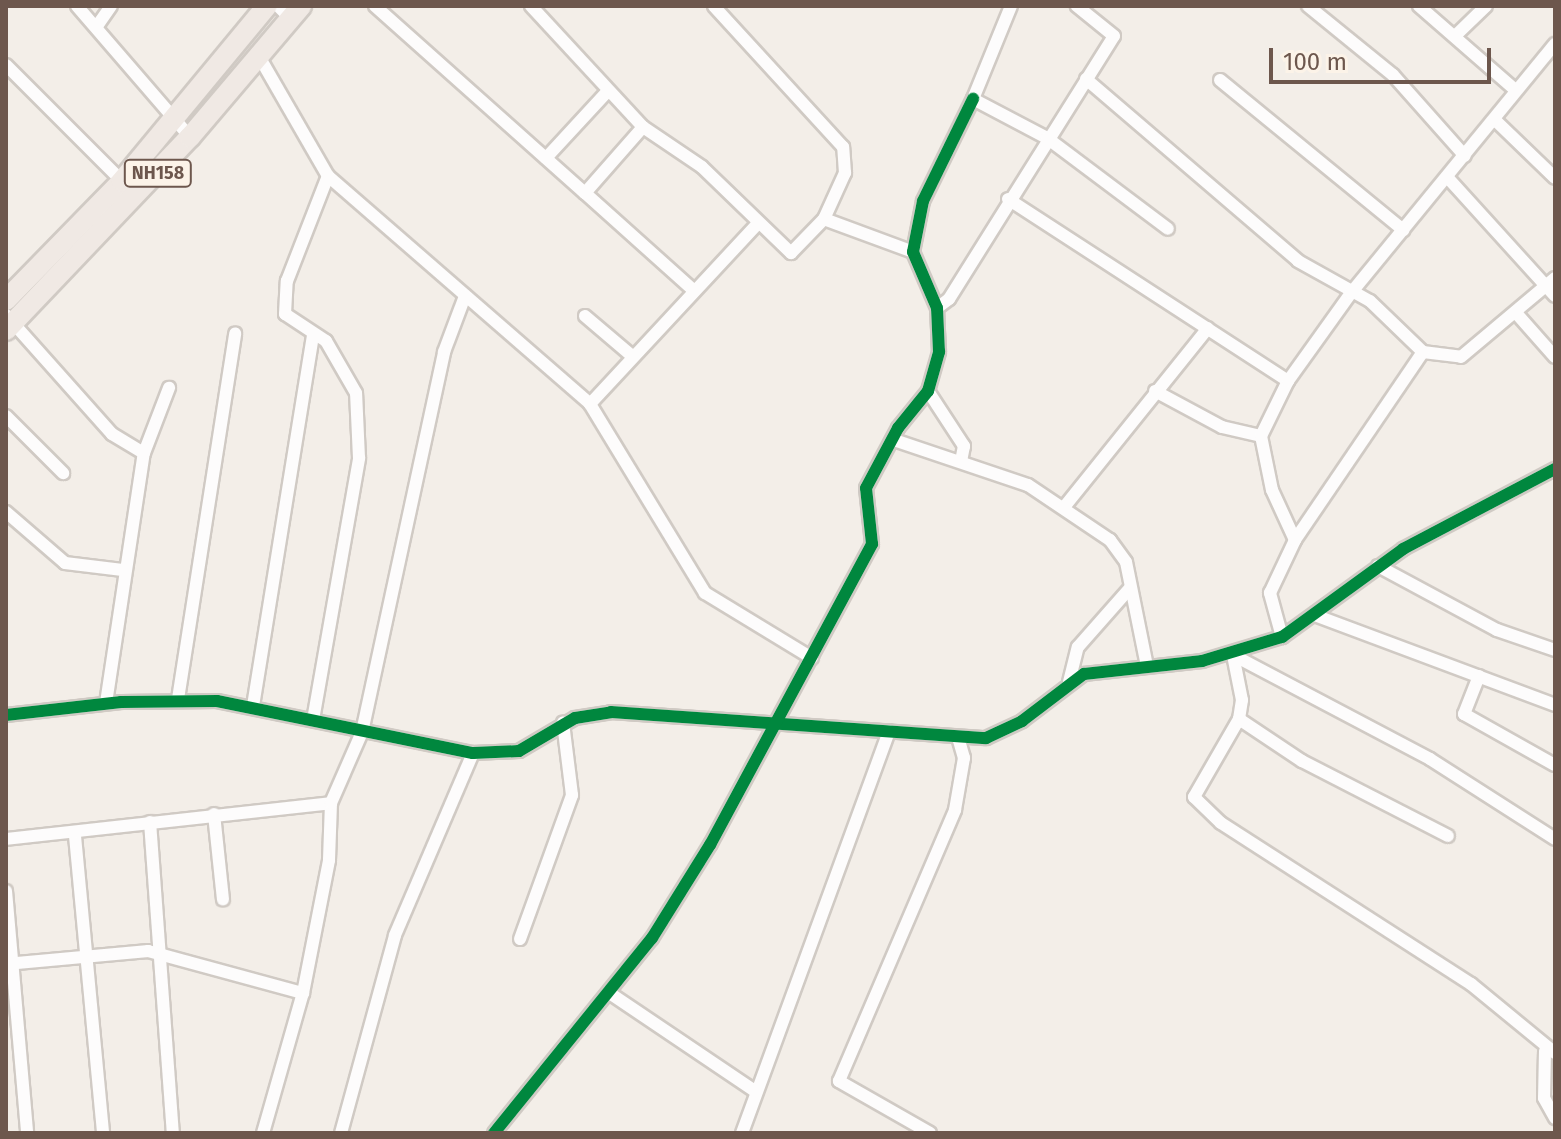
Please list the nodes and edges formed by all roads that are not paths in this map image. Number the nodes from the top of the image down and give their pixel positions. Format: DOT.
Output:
graph roads {
  1 [pos="77,6"];
  2 [pos="111,6"];
  3 [pos="267,6"];
  4 [pos="375,6"];
  5 [pos="531,6"];
  6 [pos="714,6"];
  7 [pos="1011,6"];
  8 [pos="1077,6"];
  9 [pos="1308,6"];
  10 [pos="1419,6"];
  11 [pos="1486,6"];
  12 [pos="290,10"];
  13 [pos="97,26"];
  14 [pos="1455,36"];
  15 [pos="1555,44"];
  16 [pos="257,53"];
  17 [pos="6,65"];
  18 [pos="1086,79"];
  19 [pos="1220,80"];
  20 [pos="1514,89"];
  21 [pos="607,92"];
  22 [pos="973,99"];
  23 [pos="175,119"];
  24 [pos="1495,120"];
  25 [pos="643,127"];
  26 [pos="190,137"];
  27 [pos="1047,138"];
  28 [pos="1465,156"];
  29 [pos="546,158"];
  30 [pos="328,176"];
  31 [pos="1448,178"];
  32 [pos="1555,178"];
  33 [pos="130,188"];
  34 [pos="585,193"];
  35 [pos="1008,199"];
  36 [pos="824,219"];
  37 [pos="757,224"];
  38 [pos="1168,229"];
  39 [pos="1403,230"];
  40 [pos="913,252"];
  41 [pos="1550,282"];
  42 [pos="693,290"];
  43 [pos="1351,293"];
  44 [pos="465,296"];
  45 [pos="1555,296"];
  46 [pos="6,300"];
  47 [pos="937,308"];
  48 [pos="1517,314"];
  49 [pos="585,316"];
  50 [pos="9,323"];
  51 [pos="1208,328"];
  52 [pos="235,333"];
  53 [pos="313,336"];
  54 [pos="1423,352"];
  55 [pos="631,355"];
  56 [pos="1555,357"];
  57 [pos="1288,381"];
  58 [pos="169,388"];
  59 [pos="928,391"];
  60 [pos="1155,391"];
  61 [pos="590,404"];
  62 [pos="6,416"];
  63 [pos="1261,436"];
  64 [pos="894,440"];
  65 [pos="144,453"];
  66 [pos="961,462"];
  67 [pos="1555,469"];
  68 [pos="63,473"];
  69 [pos="1065,506"];
  70 [pos="6,512"];
  71 [pos="1295,540"];
  72 [pos="1378,566"];
  73 [pos="123,570"];
  74 [pos="1130,588"];
  75 [pos="1317,616"];
  76 [pos="1282,637"];
  77 [pos="1555,650"];
  78 [pos="1233,655"];
  79 [pos="812,658"];
  80 [pos="1147,666"];
  81 [pos="1479,676"];
  82 [pos="1069,682"];
  83 [pos="178,699"];
  84 [pos="106,703"];
  85 [pos="1555,705"];
  86 [pos="253,706"];
  87 [pos="6,715"];
  88 [pos="1239,719"];
  89 [pos="313,720"];
  90 [pos="777,722"];
  91 [pos="563,723"];
  92 [pos="889,731"];
  93 [pos="362,732"];
  94 [pos="959,740"];
  95 [pos="473,753"];
  96 [pos="1555,765"];
  97 [pos="331,803"];
  98 [pos="214,814"];
  99 [pos="150,822"];
  100 [pos="75,836"];
  101 [pos="1448,836"];
  102 [pos="6,839"];
  103 [pos="1555,839"];
  104 [pos="6,891"];
  105 [pos="223,900"];
  106 [pos="520,939"];
  107 [pos="88,954"];
  108 [pos="163,955"];
  109 [pos="9,964"];
  110 [pos="303,993"];
  111 [pos="611,994"];
  112 [pos="1550,1052"];
  113 [pos="755,1091"];
  114 [pos="1555,1118"];
  115 [pos="27,1133"];
  116 [pos="103,1133"];
  117 [pos="173,1133"];
  118 [pos="263,1133"];
  119 [pos="341,1133"];
  120 [pos="494,1133"];
  121 [pos="742,1133"];
  122 [pos="930,1133"];
  1 -- 13 [label="street"];
  2 -- 13 [label="street"];
  3 -- 23 [label="highway"];
  4 -- 29 [label="street"];
  5 -- 21 [label="street"];
  6 -- 36 [label="street"];
  7 -- 22 [label="street"];
  8 -- 18 [label="street"];
  9 -- 28 [label="street"];
  10 -- 14 [label="street"];
  11 -- 14 [label="street"];
  12 -- 16 [label="highway, NH158"];
  13 -- 23 [label="street"];
  14 -- 20 [label="street"];
  15 -- 20 [label="street"];
  16 -- 26 [label="highway, NH158"];
  16 -- 30 [label="street"];
  17 -- 33 [label="street"];
  18 -- 27 [label="street"];
  18 -- 43 [label="street"];
  19 -- 39 [label="street"];
  20 -- 24 [label="street"];
  21 -- 25 [label="street"];
  21 -- 29 [label="street"];
  22 -- 27 [label="street"];
  22 -- 40 [label="street"];
  23 -- 26 [label="street"];
  23 -- 33 [label="highway"];
  24 -- 28 [label="street"];
  24 -- 32 [label="street"];
  25 -- 34 [label="street"];
  25 -- 37 [label="street"];
  26 -- 33 [label="highway, NH158"];
  27 -- 35 [label="street"];
  27 -- 38 [label="street"];
  28 -- 31 [label="street"];
  29 -- 34 [label="street"];
  30 -- 44 [label="street"];
  30 -- 53 [label="street"];
  31 -- 39 [label="street"];
  31 -- 41 [label="street"];
  33 -- 46 [label="highway"];
  33 -- 50 [label="highway, NH158"];
  34 -- 42 [label="street"];
  35 -- 47 [label="street"];
  35 -- 51 [label="street"];
  36 -- 37 [label="street"];
  36 -- 40 [label="street"];
  37 -- 42 [label="street"];
  39 -- 43 [label="street"];
  40 -- 47 [label="street"];
  41 -- 45 [label="street"];
  41 -- 48 [label="street"];
  42 -- 55 [label="street"];
  43 -- 54 [label="street"];
  43 -- 57 [label="street"];
  44 -- 61 [label="street"];
  44 -- 93 [label="street"];
  47 -- 59 [label="street"];
  48 -- 54 [label="street"];
  48 -- 56 [label="street"];
  49 -- 55 [label="street"];
  50 -- 65 [label="street"];
  51 -- 57 [label="street"];
  51 -- 60 [label="street"];
  52 -- 83 [label="street"];
  53 -- 86 [label="street"];
  53 -- 89 [label="street"];
  54 -- 71 [label="street"];
  55 -- 61 [label="street"];
  57 -- 63 [label="street"];
  58 -- 65 [label="street"];
  59 -- 64 [label="street"];
  59 -- 66 [label="street"];
  60 -- 63 [label="street"];
  60 -- 69 [label="street"];
  61 -- 79 [label="street"];
  62 -- 68 [label="street"];
  63 -- 71 [label="street"];
  64 -- 66 [label="street"];
  64 -- 79 [label="street"];
  65 -- 73 [label="street"];
  66 -- 69 [label="street"];
  67 -- 72 [label="street"];
  69 -- 74 [label="street"];
  70 -- 73 [label="street"];
  71 -- 76 [label="street"];
  72 -- 75 [label="street"];
  72 -- 77 [label="street"];
  73 -- 84 [label="street"];
  74 -- 80 [label="street"];
  74 -- 82 [label="street"];
  75 -- 76 [label="street"];
  75 -- 81 [label="street"];
  76 -- 78 [label="street"];
  78 -- 80 [label="street"];
  78 -- 88 [label="street"];
  78 -- 103 [label="street"];
  79 -- 90 [label="street"];
  80 -- 82 [label="street"];
  81 -- 85 [label="street"];
  81 -- 96 [label="street"];
  82 -- 94 [label="street"];
  83 -- 84 [label="street"];
  83 -- 86 [label="street"];
  84 -- 87 [label="street"];
  86 -- 89 [label="street"];
  88 -- 101 [label="street"];
  88 -- 112 [label="street"];
  89 -- 93 [label="street"];
  90 -- 91 [label="street"];
  90 -- 92 [label="street"];
  90 -- 111 [label="street"];
  91 -- 95 [label="street"];
  91 -- 106 [label="street"];
  92 -- 94 [label="street"];
  92 -- 113 [label="street"];
  93 -- 95 [label="street"];
  93 -- 97 [label="street"];
  94 -- 122 [label="street"];
  95 -- 119 [label="street"];
  97 -- 98 [label="street"];
  97 -- 110 [label="street"];
  98 -- 99 [label="street"];
  98 -- 105 [label="street"];
  99 -- 100 [label="street"];
  99 -- 108 [label="street"];
  100 -- 102 [label="street"];
  100 -- 107 [label="street"];
  104 -- 109 [label="street"];
  107 -- 108 [label="street"];
  107 -- 109 [label="street"];
  107 -- 116 [label="street"];
  108 -- 110 [label="street"];
  108 -- 117 [label="street"];
  109 -- 115 [label="street"];
  110 -- 118 [label="street"];
  111 -- 113 [label="street"];
  111 -- 120 [label="street"];
  112 -- 114 [label="street"];
  113 -- 121 [label="street"];
}
